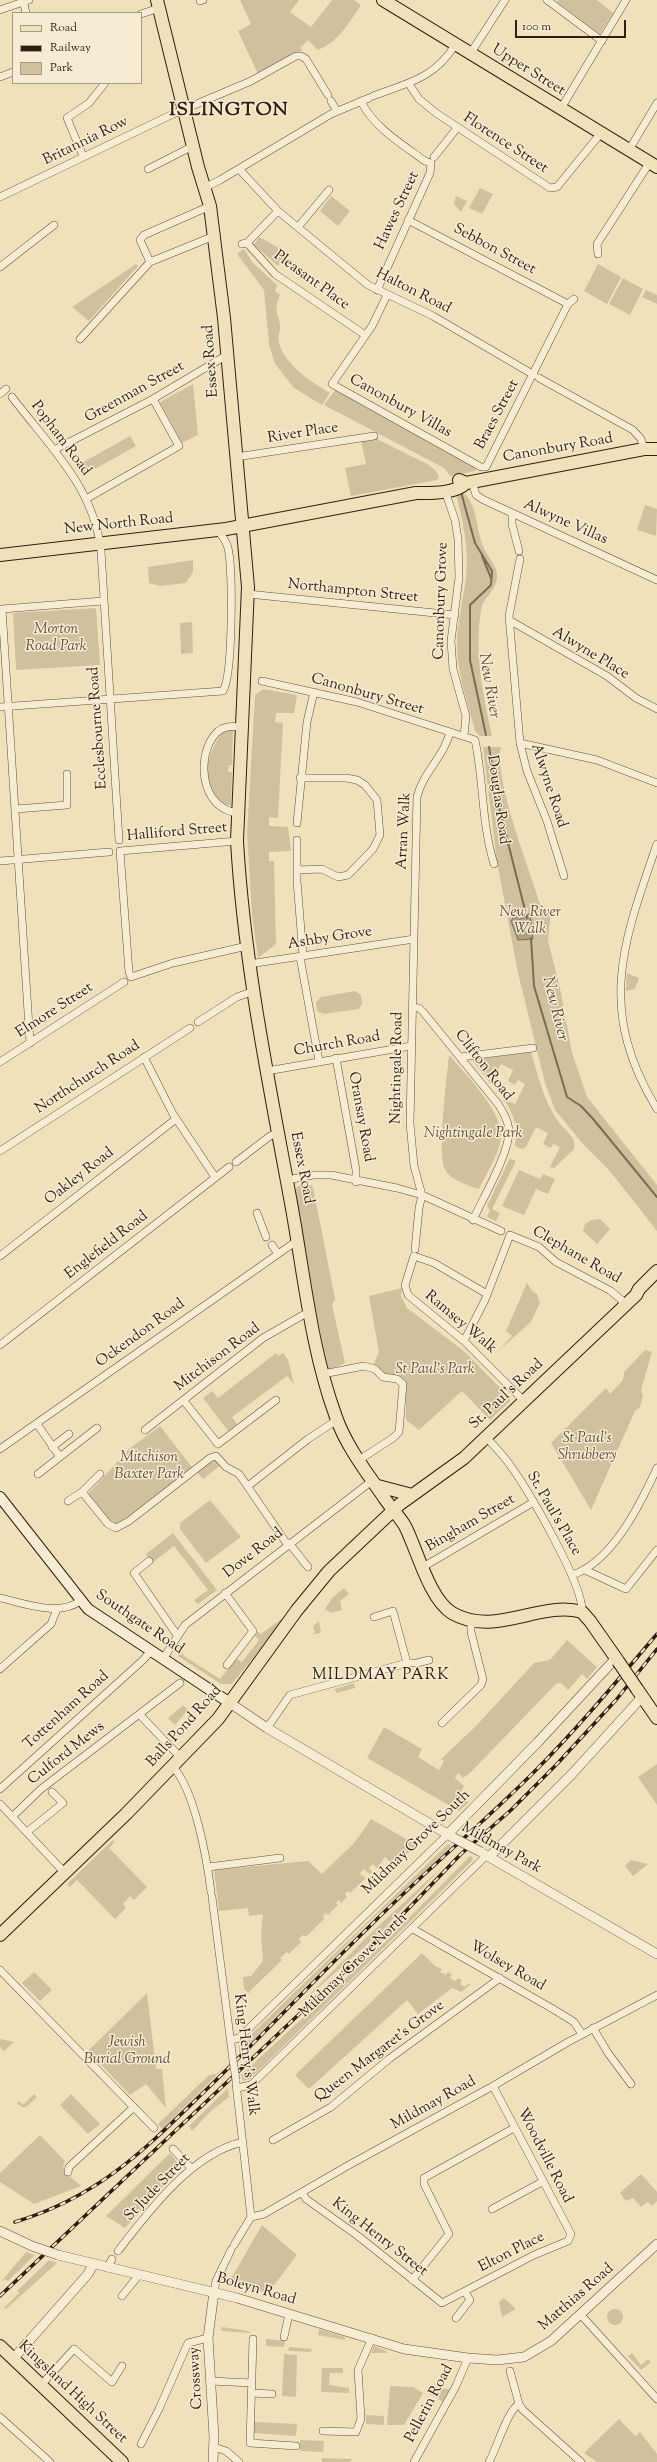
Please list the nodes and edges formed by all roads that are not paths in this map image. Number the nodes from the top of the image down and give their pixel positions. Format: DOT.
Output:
graph roads {
  1 [pos="25,0"];
  2 [pos="383,0"];
  3 [pos="505,0"];
  4 [pos="547,0"];
  5 [pos="626,0"];
  6 [pos="158,4"];
  7 [pos="0,10"];
  8 [pos="26,12"];
  9 [pos="142,13"];
  10 [pos="602,41"];
  11 [pos="455,45"];
  12 [pos="470,54"];
  13 [pos="12,72"];
  14 [pos="0,77"];
  15 [pos="104,84"];
  16 [pos="409,84"];
  17 [pos="368,98"];
  18 [pos="657,103"];
  19 [pos="183,109"];
  20 [pos="560,110"];
  21 [pos="337,111"];
  22 [pos="456,128"];
  23 [pos="601,133"];
  24 [pos="193,146"];
  25 [pos="629,150"];
  26 [pos="83,156"];
  27 [pos="433,160"];
  28 [pos="653,165"];
  29 [pos="148,169"];
  30 [pos="239,169"];
  31 [pos="204,188"];
  32 [pos="329,190"];
  33 [pos="0,197"];
  34 [pos="210,206"];
  35 [pos="278,211"];
  36 [pos="408,220"];
  37 [pos="54,225"];
  38 [pos="298,227"];
  39 [pos="214,236"];
  40 [pos="598,254"];
  41 [pos="150,262"];
  42 [pos="0,267"];
  43 [pos="377,290"];
  44 [pos="387,294"];
  45 [pos="574,299"];
  46 [pos="568,304"];
  47 [pos="366,335"];
  48 [pos="80,340"];
  49 [pos="227,355"];
  50 [pos="536,377"];
  51 [pos="12,397"];
  52 [pos="153,399"];
  53 [pos="374,436"];
  54 [pos="653,447"];
  55 [pos="54,450"];
  56 [pos="236,457"];
  57 [pos="486,467"];
  58 [pos="469,482"];
  59 [pos="446,491"];
  60 [pos="416,493"];
  61 [pos="86,499"];
  62 [pos="512,514"];
  63 [pos="242,526"];
  64 [pos="216,530"];
  65 [pos="100,543"];
  66 [pos="0,555"];
  67 [pos="657,580"];
  68 [pos="248,594"];
  69 [pos="103,601"];
  70 [pos="455,615"];
  71 [pos="509,620"];
  72 [pos="262,681"];
  73 [pos="314,692"];
  74 [pos="110,700"];
  75 [pos="0,707"];
  76 [pos="10,707"];
  77 [pos="657,709"];
  78 [pos="243,727"];
  79 [pos="450,732"];
  80 [pos="464,736"];
  81 [pos="475,740"];
  82 [pos="520,743"];
  83 [pos="67,774"];
  84 [pos="300,778"];
  85 [pos="657,783"];
  86 [pos="16,809"];
  87 [pos="238,813"];
  88 [pos="297,823"];
  89 [pos="120,840"];
  90 [pos="297,840"];
  91 [pos="237,841"];
  92 [pos="657,844"];
  93 [pos="109,852"];
  94 [pos="19,860"];
  95 [pos="0,861"];
  96 [pos="494,864"];
  97 [pos="296,870"];
  98 [pos="564,876"];
  99 [pos="414,939"];
  100 [pos="247,946"];
  101 [pos="302,957"];
  102 [pos="249,964"];
  103 [pos="124,982"];
  104 [pos="254,991"];
  105 [pos="412,1007"];
  106 [pos="198,1022"];
  107 [pos="190,1028"];
  108 [pos="30,1043"];
  109 [pos="411,1046"];
  110 [pos="533,1048"];
  111 [pos="144,1057"];
  112 [pos="461,1057"];
  113 [pos="336,1058"];
  114 [pos="319,1061"];
  115 [pos="0,1062"];
  116 [pos="267,1071"];
  117 [pos="657,1109"];
  118 [pos="176,1119"];
  119 [pos="278,1133"];
  120 [pos="0,1151"];
  121 [pos="236,1162"];
  122 [pos="229,1167"];
  123 [pos="215,1177"];
  124 [pos="287,1180"];
  125 [pos="356,1182"];
  126 [pos="422,1195"];
  127 [pos="257,1213"];
  128 [pos="473,1220"];
  129 [pos="501,1231"];
  130 [pos="266,1237"];
  131 [pos="298,1240"];
  132 [pos="272,1245"];
  133 [pos="414,1252"];
  134 [pos="278,1254"];
  135 [pos="0,1256"];
  136 [pos="657,1271"];
  137 [pos="657,1279"];
  138 [pos="487,1294"];
  139 [pos="636,1295"];
  140 [pos="626,1304"];
  141 [pos="310,1311"];
  142 [pos="464,1341"];
  143 [pos="0,1346"];
  144 [pos="323,1374"];
  145 [pos="184,1400"];
  146 [pos="276,1400"];
  147 [pos="524,1401"];
  148 [pos="337,1420"];
  149 [pos="36,1424"];
  150 [pos="97,1428"];
  151 [pos="146,1430"];
  152 [pos="69,1434"];
  153 [pos="486,1437"];
  154 [pos="52,1447"];
  155 [pos="0,1450"];
  156 [pos="60,1458"];
  157 [pos="359,1460"];
  158 [pos="657,1468"];
  159 [pos="38,1474"];
  160 [pos="100,1474"];
  161 [pos="376,1483"];
  162 [pos="248,1486"];
  163 [pos="82,1492"];
  164 [pos="412,1495"];
  165 [pos="0,1497"];
  166 [pos="68,1501"];
  167 [pos="532,1503"];
  168 [pos="394,1510"];
  169 [pos="288,1544"];
  170 [pos="657,1550"];
  171 [pos="149,1561"];
  172 [pos="308,1567"];
  173 [pos="423,1567"];
  174 [pos="585,1570"];
  175 [pos="572,1575"];
  176 [pos="225,1593"];
  177 [pos="0,1598"];
  178 [pos="80,1601"];
  179 [pos="57,1609"];
  180 [pos="582,1612"];
  181 [pos="374,1617"];
  182 [pos="471,1621"];
  183 [pos="177,1635"];
  184 [pos="150,1651"];
  185 [pos="163,1659"];
  186 [pos="429,1660"];
  187 [pos="617,1660"];
  188 [pos="407,1663"];
  189 [pos="227,1665"];
  190 [pos="0,1669"];
  191 [pos="180,1682"];
  192 [pos="639,1693"];
  193 [pos="230,1703"];
  194 [pos="655,1710"];
  195 [pos="140,1715"];
  196 [pos="442,1723"];
  197 [pos="267,1728"];
  198 [pos="177,1762"];
  199 [pos="0,1790"];
  200 [pos="52,1792"];
  201 [pos="0,1804"];
  202 [pos="12,1817"];
  203 [pos="26,1832"];
  204 [pos="451,1836"];
  205 [pos="486,1855"];
  206 [pos="280,1858"];
  207 [pos="208,1867"];
  208 [pos="65,1873"];
  209 [pos="413,1929"];
  210 [pos="0,1935"];
  211 [pos="657,1954"];
  212 [pos="0,1970"];
  213 [pos="500,1978"];
  214 [pos="657,1995"];
  215 [pos="593,2028"];
  216 [pos="582,2034"];
  217 [pos="231,2040"];
  218 [pos="631,2084"];
  219 [pos="493,2086"];
  220 [pos="237,2088"];
  221 [pos="134,2107"];
  222 [pos="154,2128"];
  223 [pos="514,2128"];
  224 [pos="273,2140"];
  225 [pos="243,2142"];
  226 [pos="173,2149"];
  227 [pos="191,2168"];
  228 [pos="68,2172"];
  229 [pos="542,2182"];
  230 [pos="302,2192"];
  231 [pos="492,2209"];
  232 [pos="251,2216"];
  233 [pos="0,2231"];
  234 [pos="571,2238"];
  235 [pos="657,2244"];
  236 [pos="118,2251"];
  237 [pos="112,2260"];
  238 [pos="93,2265"];
  239 [pos="107,2268"];
  240 [pos="139,2275"];
  241 [pos="412,2280"];
  242 [pos="214,2292"];
  243 [pos="465,2292"];
  244 [pos="122,2296"];
  245 [pos="442,2302"];
  246 [pos="289,2314"];
  247 [pos="581,2315"];
  248 [pos="456,2318"];
  249 [pos="284,2337"];
  250 [pos="208,2338"];
  251 [pos="372,2338"];
  252 [pos="254,2339"];
  253 [pos="1,2349"];
  254 [pos="468,2358"];
  255 [pos="13,2359"];
  256 [pos="507,2359"];
  257 [pos="122,2366"];
  258 [pos="510,2371"];
  259 [pos="210,2381"];
  260 [pos="252,2383"];
  261 [pos="41,2385"];
  262 [pos="252,2393"];
  263 [pos="272,2394"];
  264 [pos="657,2399"];
  265 [pos="519,2404"];
  266 [pos="0,2417"];
  267 [pos="323,2431"];
  268 [pos="141,2444"];
  269 [pos="296,2446"];
  270 [pos="214,2447"];
  271 [pos="48,2461"];
  272 [pos="122,2462"];
  273 [pos="213,2462"];
  274 [pos="239,2462"];
  275 [pos="414,2462"];
  276 [pos="489,2462"];
  277 [pos="582,2462"];
  1 -- 7 [label="street"];
  1 -- 8 [label="street"];
  2 -- 11 [label="main road, Upper Street"];
  3 -- 12 [label="street"];
  4 -- 10 [label="street"];
  5 -- 10 [label="street"];
  6 -- 9 [label="street"];
  6 -- 19 [label="main road, Essex Road"];
  10 -- 20 [label="street"];
  11 -- 12 [label="main road, Upper Street"];
  11 -- 16 [label="street"];
  12 -- 20 [label="main road, Upper Street"];
  13 -- 14 [label="street"];
  15 -- 26 [label="street"];
  16 -- 17 [label="street"];
  16 -- 22 [label="street, Florence Street"];
  17 -- 21 [label="street"];
  17 -- 27 [label="street"];
  18 -- 25 [label="street"];
  19 -- 21 [label="street, Britannia Row"];
  19 -- 24 [label="main road, Essex Road"];
  19 -- 26 [label="street, Britannia Row"];
  20 -- 23 [label="main road, Upper Street"];
  21 -- 30 [label="street"];
  22 -- 23 [label="street, Florence Street"];
  22 -- 27 [label="street, Hawes Street"];
  23 -- 25 [label="main road, Upper Street"];
  24 -- 29 [label="street"];
  24 -- 31 [label="main road, Essex Road"];
  25 -- 28 [label="main road, Upper Street"];
  26 -- 33 [label="street, Britannia Row"];
  27 -- 36 [label="street, Hawes Street"];
  28 -- 40 [label="street"];
  30 -- 31 [label="street"];
  30 -- 35 [label="street, Halton Road"];
  31 -- 34 [label="main road, Essex Road"];
  32 -- 38 [label="street"];
  34 -- 39 [label="main road, Essex Road"];
  34 -- 41 [label="street"];
  35 -- 38 [label="street, Halton Road"];
  35 -- 47 [label="street, Pleasant Place"];
  36 -- 43 [label="street, Hawes Street"];
  36 -- 46 [label="street, Sebbon Street"];
  37 -- 42 [label="street"];
  38 -- 43 [label="street, Halton Road"];
  39 -- 41 [label="street"];
  39 -- 49 [label="main road, Essex Road"];
  41 -- 48 [label="street"];
  43 -- 44 [label="street, Halton Road"];
  44 -- 47 [label="street, Canonbury Villas"];
  44 -- 50 [label="street, Halton Road"];
  45 -- 46 [label="street"];
  46 -- 50 [label="street, Braes Street"];
  47 -- 57 [label="street, Canonbury Villas"];
  49 -- 52 [label="street, Greenman Street"];
  49 -- 56 [label="main road, Essex Road"];
  50 -- 54 [label="street, Halton Road"];
  50 -- 57 [label="street, Braes Street"];
  51 -- 55 [label="street, Popham Road"];
  52 -- 55 [label="street, Greenman Street"];
  52 -- 61 [label="street"];
  53 -- 56 [label="street, River Place"];
  54 -- 58 [label="main road, Canonbury Road"];
  55 -- 61 [label="street, Popham Road"];
  56 -- 63 [label="main road, Essex Road"];
  58 -- 59 [label="main road, Canonbury Road"];
  58 -- 60 [label="main road, Canonbury Road"];
  58 -- 62 [label="street, Alwyne Villas"];
  59 -- 60 [label="main road, Canonbury Road"];
  59 -- 70 [label="street, Canonbury Grove"];
  60 -- 63 [label="main road, Canonbury Road"];
  61 -- 65 [label="street, Popham Road"];
  62 -- 67 [label="street, Alwyne Villas"];
  62 -- 71 [label="street, Alwyne Road"];
  63 -- 64 [label="main road, New North Road"];
  63 -- 68 [label="main road, Essex Road"];
  64 -- 65 [label="main road, New North Road"];
  64 -- 74 [label="street"];
  65 -- 66 [label="main road, New North Road"];
  65 -- 69 [label="street, Ecclesbourne Road"];
  68 -- 70 [label="street, Northampton Street"];
  68 -- 78 [label="main road, Essex Road"];
  69 -- 74 [label="street, Ecclesbourne Road"];
  69 -- 76 [label="street"];
  70 -- 80 [label="street, Canonbury Grove"];
  71 -- 77 [label="street, Alwyne Place"];
  71 -- 82 [label="street, Alwyne Road"];
  72 -- 73 [label="street, Canonbury Street"];
  73 -- 79 [label="street, Canonbury Street"];
  73 -- 84 [label="street"];
  74 -- 76 [label="street"];
  74 -- 89 [label="street, Ecclesbourne Road"];
  75 -- 76 [label="street"];
  76 -- 86 [label="street"];
  78 -- 87 [label="main road, Essex Road"];
  78 -- 87 [label="street"];
  79 -- 80 [label="street, Canonbury Street"];
  79 -- 99 [label="street, Arran Walk"];
  80 -- 81 [label="street, Canonbury Street"];
  81 -- 96 [label="street, Douglas Road"];
  82 -- 85 [label="street"];
  82 -- 98 [label="street, Alwyne Road"];
  83 -- 86 [label="street"];
  84 -- 88 [label="street"];
  84 -- 97 [label="street"];
  86 -- 94 [label="street"];
  87 -- 91 [label="main road, Essex Road"];
  90 -- 97 [label="street"];
  91 -- 100 [label="main road, Essex Road"];
  91 -- 100 [label="street, Halliford Street"];
  92 -- 117 [label="street"];
  93 -- 94 [label="street, Halliford Street"];
  94 -- 95 [label="street, Halliford Street"];
  94 -- 108 [label="street"];
  97 -- 101 [label="street"];
  99 -- 101 [label="street, Ashby Grove"];
  99 -- 105 [label="street, Nightingale Road"];
  100 -- 102 [label="main road, Essex Road"];
  101 -- 102 [label="street, Ashby Grove"];
  101 -- 114 [label="street"];
  102 -- 104 [label="main road, Essex Road"];
  103 -- 108 [label="street, Elmore Street"];
  104 -- 106 [label="street"];
  104 -- 116 [label="main road, Essex Road"];
  105 -- 109 [label="street, Nightingale Road"];
  105 -- 112 [label="street, Clifton Road"];
  107 -- 111 [label="street, Northchurch Road"];
  108 -- 115 [label="street, Elmore Street"];
  109 -- 113 [label="street, Church Road"];
  109 -- 126 [label="street, Nightingale Road"];
  110 -- 112 [label="street"];
  111 -- 118 [label="street"];
  111 -- 120 [label="street, Northchurch Road"];
  112 -- 128 [label="street, Clifton Road"];
  113 -- 114 [label="street, Church Road"];
  113 -- 125 [label="street, Oransay Road"];
  114 -- 116 [label="street, Church Road"];
  116 -- 119 [label="main road, Essex Road"];
  118 -- 123 [label="street"];
  118 -- 135 [label="street, Oakley Road"];
  119 -- 121 [label="street"];
  119 -- 124 [label="main road, Essex Road"];
  122 -- 123 [label="street, Englefield Road"];
  123 -- 143 [label="street, Englefield Road"];
  124 -- 125 [label="street"];
  124 -- 131 [label="main road, Essex Road"];
  125 -- 126 [label="street"];
  126 -- 128 [label="street"];
  126 -- 133 [label="street, Ramsey Walk"];
  127 -- 130 [label="street"];
  128 -- 129 [label="street"];
  131 -- 134 [label="street, Ockendon Road"];
  131 -- 141 [label="main road, Essex Road"];
  132 -- 134 [label="street"];
  133 -- 138 [label="street"];
  133 -- 142 [label="street, Ramsey Walk"];
  134 -- 149 [label="street, Ockendon Road"];
  136 -- 139 [label="main road, St. Paul's Road"];
  137 -- 139 [label="main road, St. Paul's Road"];
  138 -- 140 [label="street, Clephane Road"];
  138 -- 142 [label="street"];
  139 -- 140 [label="main road, St. Paul's Road"];
  140 -- 147 [label="main road, St. Paul's Road"];
  141 -- 144 [label="main road, Essex Road"];
  141 -- 145 [label="street, Mitchison Road"];
  142 -- 147 [label="street, Ramsey Walk"];
  144 -- 148 [label="main road, Essex Road"];
  144 -- 157 [label="street"];
  145 -- 146 [label="street"];
  145 -- 151 [label="street, Mitchison Road"];
  147 -- 153 [label="main road, St. Paul's Road"];
  148 -- 157 [label="main road, Essex Road"];
  148 -- 162 [label="street"];
  149 -- 154 [label="street"];
  149 -- 155 [label="street, Ockendon Road"];
  150 -- 156 [label="street"];
  152 -- 154 [label="street"];
  153 -- 164 [label="main road, St. Paul's Road"];
  153 -- 167 [label="street, St. Paul's Place"];
  154 -- 156 [label="street"];
  156 -- 159 [label="street"];
  157 -- 161 [label="main road, Essex Road"];
  158 -- 174 [label="street"];
  160 -- 163 [label="street"];
  161 -- 164 [label="main road"];
  161 -- 168 [label="main road, Essex Road"];
  161 -- 169 [label="street, Dove Road"];
  162 -- 163 [label="street"];
  162 -- 169 [label="street"];
  163 -- 166 [label="street"];
  164 -- 168 [label="main road, St. Paul's Road"];
  165 -- 178 [label="main road, Southgate Road"];
  167 -- 173 [label="street, Bingham Street"];
  167 -- 175 [label="street, St. Paul's Place"];
  168 -- 173 [label="main road, Essex Road"];
  168 -- 193 [label="main road, Balls Pond Road"];
  169 -- 172 [label="street"];
  169 -- 176 [label="street, Dove Road"];
  170 -- 174 [label="street"];
  171 -- 183 [label="street"];
  173 -- 182 [label="main road, Essex Road"];
  174 -- 175 [label="street"];
  175 -- 180 [label="street, St. Paul's Place"];
  176 -- 183 [label="street, Dove Road"];
  176 -- 189 [label="street"];
  177 -- 179 [label="street"];
  178 -- 179 [label="street"];
  178 -- 184 [label="main road, Southgate Road"];
  179 -- 190 [label="street"];
  180 -- 182 [label="main road"];
  180 -- 187 [label="main road"];
  181 -- 188 [label="street"];
  182 -- 196 [label="street"];
  183 -- 185 [label="street, Dove Road"];
  184 -- 185 [label="main road, Southgate Road"];
  184 -- 199 [label="street, Tottenham Road"];
  185 -- 193 [label="main road, Southgate Road"];
  186 -- 188 [label="street"];
  187 -- 192 [label="main road, bridge"];
  187 -- 204 [label="street, Mildmay Grove South"];
  188 -- 197 [label="street"];
  191 -- 195 [label="street, Culford Mews"];
  192 -- 194 [label="main road"];
  192 -- 205 [label="street, Mildmay Grove North"];
  193 -- 197 [label="street, Mildmay Park"];
  193 -- 198 [label="main road, Balls Pond Road"];
  195 -- 198 [label="street"];
  195 -- 202 [label="street, Culford Mews"];
  197 -- 204 [label="street, Mildmay Park"];
  198 -- 207 [label="street, King Henry's Walk"];
  198 -- 208 [label="main road, Balls Pond Road"];
  200 -- 203 [label="street"];
  201 -- 202 [label="street"];
  202 -- 203 [label="street"];
  203 -- 208 [label="street"];
  204 -- 205 [label="street, Mildmay Park, bridge"];
  204 -- 217 [label="street, Mildmay Grove South"];
  205 -- 209 [label="street, Mildmay Grove North"];
  205 -- 211 [label="street, Mildmay Park"];
  206 -- 207 [label="street"];
  207 -- 217 [label="street, King Henry's Walk"];
  208 -- 210 [label="main road, Balls Pond Road"];
  209 -- 213 [label="street, Wolsey Road"];
  209 -- 220 [label="street, Mildmay Grove North"];
  212 -- 221 [label="street"];
  213 -- 216 [label="street, Wolsey Road"];
  213 -- 224 [label="street, Queen Margaret's Grove"];
  214 -- 215 [label="street, Mildmay Road"];
  215 -- 216 [label="street, Mildmay Road"];
  215 -- 218 [label="street"];
  216 -- 219 [label="street, Mildmay Road"];
  217 -- 220 [label="street, King Henry's Walk, bridge"];
  219 -- 223 [label="street, Woodville Road"];
  219 -- 230 [label="street, Mildmay Road"];
  220 -- 225 [label="street, King Henry's Walk"];
  221 -- 222 [label="street"];
  221 -- 228 [label="street"];
  223 -- 229 [label="street, Woodville Road"];
  223 -- 241 [label="street"];
  225 -- 227 [label="street, St Jude Street"];
  225 -- 232 [label="street, King Henry's Walk"];
  226 -- 227 [label="street"];
  227 -- 236 [label="street, St Jude Street"];
  229 -- 231 [label="street"];
  229 -- 234 [label="street, Woodville Road"];
  230 -- 232 [label="street, Mildmay Road"];
  230 -- 241 [label="street, King Henry Street"];
  232 -- 242 [label="street"];
  233 -- 238 [label="street, Boleyn Road, bridge"];
  234 -- 243 [label="street, Elton Place"];
  235 -- 247 [label="street, Matthias Road"];
  237 -- 239 [label="street"];
  238 -- 239 [label="street, Boleyn Road"];
  238 -- 255 [label="street"];
  239 -- 240 [label="street, Boleyn Road"];
  240 -- 242 [label="street, Boleyn Road"];
  240 -- 244 [label="street"];
  241 -- 245 [label="street, King Henry Street"];
  242 -- 246 [label="street, Boleyn Road"];
  242 -- 250 [label="street, Crossway"];
  243 -- 245 [label="street, Elton Place"];
  243 -- 248 [label="street"];
  246 -- 249 [label="street"];
  246 -- 251 [label="street, Boleyn Road"];
  247 -- 256 [label="street, Matthias Road"];
  247 -- 264 [label="street"];
  250 -- 259 [label="street, Crossway"];
  250 -- 268 [label="street"];
  251 -- 254 [label="street, Boleyn Road"];
  251 -- 267 [label="street"];
  252 -- 260 [label="street"];
  253 -- 255 [label="main road, Kingsland High Street"];
  254 -- 256 [label="street, Boleyn Road"];
  254 -- 275 [label="street, Pellerin Road"];
  255 -- 261 [label="main road, Kingsland High Street"];
  257 -- 261 [label="street"];
  258 -- 265 [label="street"];
  259 -- 260 [label="street"];
  259 -- 270 [label="street, Crossway"];
  260 -- 262 [label="street"];
  261 -- 272 [label="main road, Kingsland High Street"];
  262 -- 263 [label="street"];
  262 -- 269 [label="street"];
  265 -- 276 [label="street"];
  265 -- 277 [label="street"];
  266 -- 271 [label="street"];
  270 -- 273 [label="street, Crossway"];
  270 -- 274 [label="street"];
}
